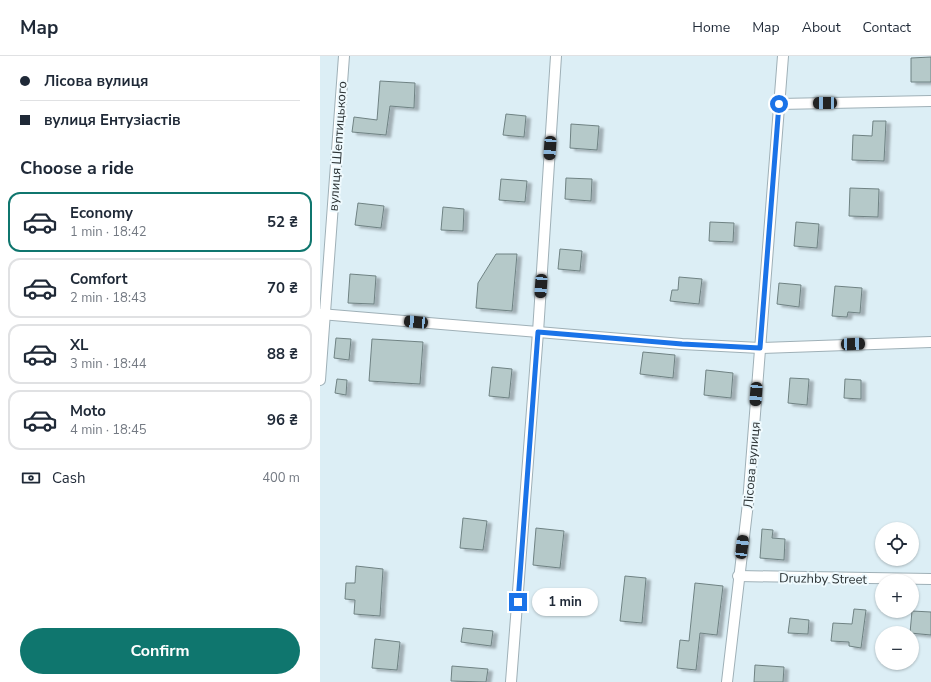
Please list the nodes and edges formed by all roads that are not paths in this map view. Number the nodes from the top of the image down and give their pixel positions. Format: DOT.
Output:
graph roads {
  1 [pos="344,56"];
  2 [pos="556,56"];
  3 [pos="783,56"];
  4 [pos="931,101"];
  5 [pos="779,104"];
  6 [pos="322,315"];
  7 [pos="538,332"];
  8 [pos="931,342"];
  9 [pos="760,348"];
  10 [pos="320,380"];
  11 [pos="738,576"];
  12 [pos="931,580"];
  13 [pos="511,682"];
  14 [pos="727,682"];
  1 -- 6 [label="street, вулиця Шептицького"];
  2 -- 7 [label="street"];
  3 -- 5 [label="street, Лісова вулиця"];
  4 -- 5 [label="street"];
  5 -- 9 [label="street, Лісова вулиця"];
  6 -- 7 [label="street"];
  6 -- 10 [label="street, вулиця Шептицького"];
  7 -- 9 [label="street"];
  7 -- 13 [label="street"];
  8 -- 9 [label="street"];
  9 -- 11 [label="street, Лісова вулиця"];
  11 -- 12 [label="street, Druzhby Street"];
  11 -- 14 [label="street, Лісова вулиця"];
}
